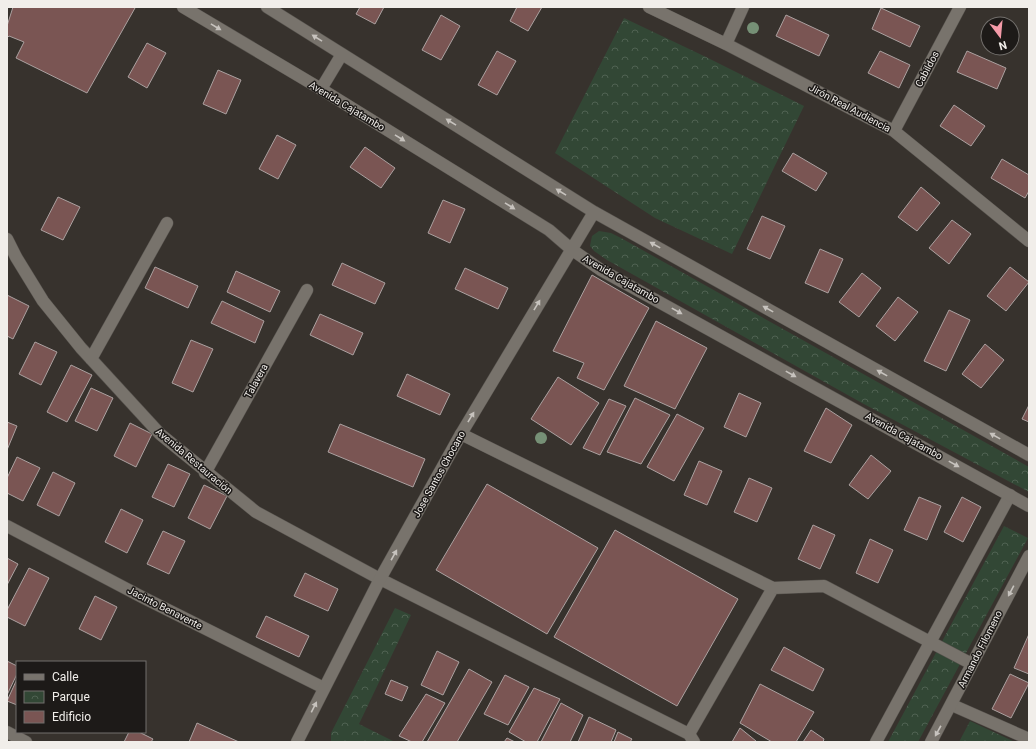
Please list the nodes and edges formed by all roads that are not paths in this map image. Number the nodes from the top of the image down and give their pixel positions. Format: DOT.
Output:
graph roads {
  1 [pos="183,7"];
  2 [pos="267,7"];
  3 [pos="649,7"];
  4 [pos="743,7"];
  5 [pos="960,7"];
  6 [pos="726,44"];
  7 [pos="342,54"];
  8 [pos="321,89"];
  9 [pos="894,131"];
  10 [pos="594,212"];
  11 [pos="167,223"];
  12 [pos="7,239"];
  13 [pos="1029,241"];
  14 [pos="571,249"];
  15 [pos="307,290"];
  16 [pos="91,359"];
  17 [pos="461,434"];
  18 [pos="1029,455"];
  19 [pos="205,472"];
  20 [pos="1010,495"];
  21 [pos="1029,506"];
  22 [pos="7,526"];
  23 [pos="1029,556"];
  24 [pos="380,579"];
  25 [pos="773,588"];
  26 [pos="929,642"];
  27 [pos="972,664"];
  28 [pos="324,688"];
  29 [pos="952,705"];
  30 [pos="7,732"];
  31 [pos="692,738"];
  32 [pos="1029,739"];
  33 [pos="26,742"];
  34 [pos="296,742"];
  35 [pos="876,742"];
  36 [pos="931,742"];
  1 -- 8 [label="street, Avenida Cajatambo, one-way"];
  7 -- 2 [label="street, one-way"];
  3 -- 6 [label="street, Jirón Real Audiencia"];
  4 -- 6 [label="street"];
  5 -- 9 [label="street, Cabildos"];
  6 -- 9 [label="street, Jirón Real Audiencia"];
  7 -- 8 [label="street"];
  10 -- 7 [label="street, one-way"];
  8 -- 14 [label="street, Avenida Cajatambo, one-way"];
  9 -- 13 [label="street, Jirón Real Audiencia"];
  10 -- 14 [label="street, Jose Santos Chocano"];
  18 -- 10 [label="street, one-way"];
  11 -- 16 [label="street"];
  12 -- 16 [label="street, Avenida Restauración"];
  17 -- 14 [label="street, Jose Santos Chocano, one-way"];
  14 -- 20 [label="street, Avenida Cajatambo, one-way"];
  15 -- 19 [label="street, Talavera"];
  16 -- 19 [label="street, Avenida Restauración"];
  24 -- 17 [label="street, Jose Santos Chocano, one-way"];
  17 -- 25 [label="street"];
  19 -- 24 [label="street, Avenida Restauración"];
  20 -- 21 [label="street, Avenida Cajatambo"];
  20 -- 26 [label="street"];
  22 -- 28 [label="street, Jacinto Benavente"];
  23 -- 27 [label="street, Armando Filomeno, one-way"];
  24 -- 28 [label="street, Jose Santos Chocano"];
  24 -- 31 [label="street, Avenida Restauración"];
  25 -- 26 [label="street"];
  25 -- 31 [label="street"];
  26 -- 27 [label="street"];
  26 -- 35 [label="street"];
  27 -- 29 [label="street, Armando Filomeno"];
  34 -- 28 [label="street, Jose Santos Chocano, one-way"];
  29 -- 32 [label="street"];
  29 -- 36 [label="street, Armando Filomeno, one-way"];
  30 -- 33 [label="street"];
}
